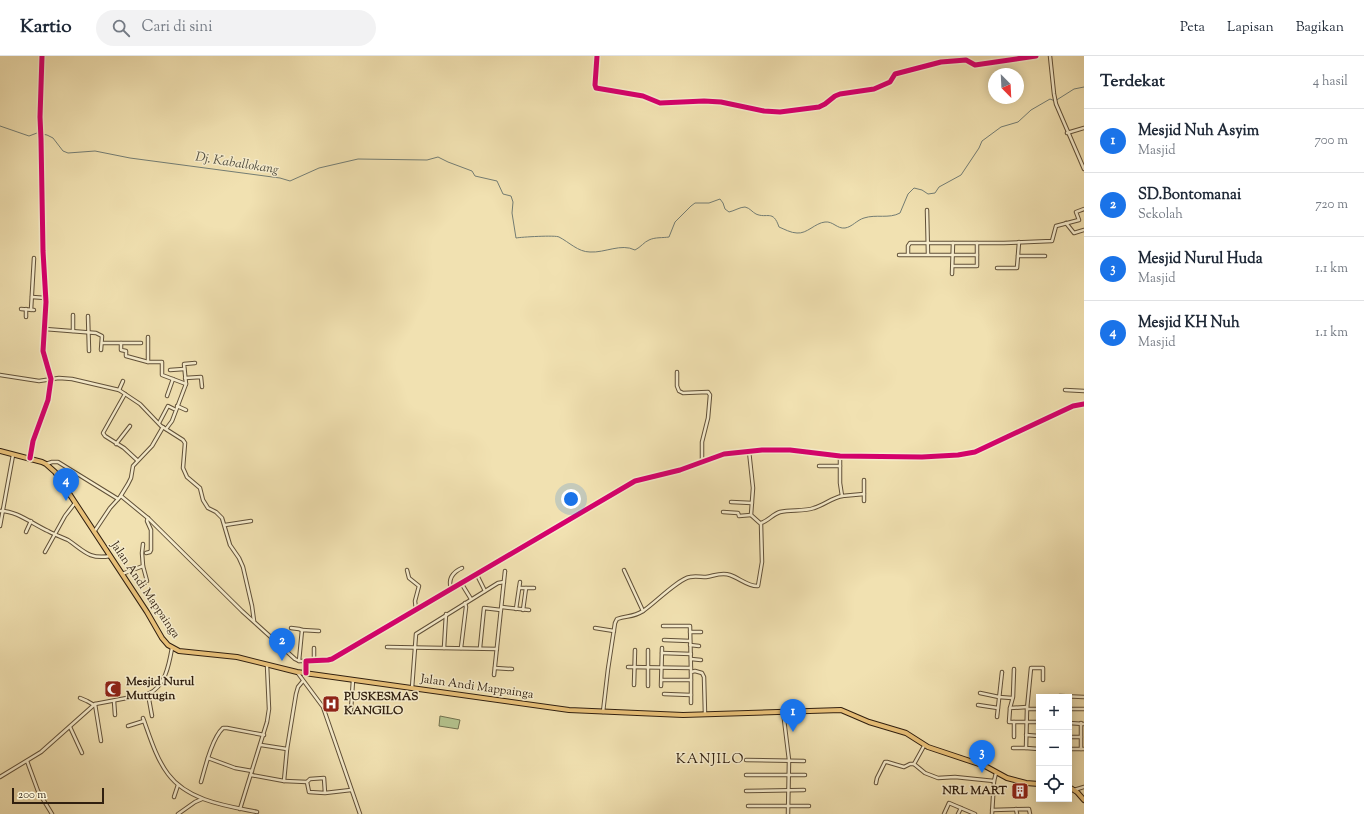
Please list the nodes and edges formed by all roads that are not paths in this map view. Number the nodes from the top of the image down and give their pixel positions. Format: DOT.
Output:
graph roads {
  1 [pos="42,56"];
  2 [pos="597,56"];
  3 [pos="1036,56"];
  4 [pos="1050,56"];
  5 [pos="1084,128"];
  6 [pos="1068,133"];
  7 [pos="1084,169"];
  8 [pos="1084,209"];
  9 [pos="927,210"];
  10 [pos="1066,222"];
  11 [pos="1084,230"];
  12 [pos="1019,242"];
  13 [pos="928,243"];
  14 [pos="953,243"];
  15 [pos="977,243"];
  16 [pos="908,254"];
  17 [pos="928,254"];
  18 [pos="953,254"];
  19 [pos="898,255"];
  20 [pos="977,255"];
  21 [pos="1018,256"];
  22 [pos="1045,256"];
  23 [pos="34,258"];
  24 [pos="953,266"];
  25 [pos="997,268"];
  26 [pos="952,274"];
  27 [pos="32,298"];
  28 [pos="46,298"];
  29 [pos="21,309"];
  30 [pos="26,309"];
  31 [pos="73,315"];
  32 [pos="88,316"];
  33 [pos="26,317"];
  34 [pos="45,329"];
  35 [pos="73,331"];
  36 [pos="88,332"];
  37 [pos="148,336"];
  38 [pos="102,343"];
  39 [pos="121,343"];
  40 [pos="141,343"];
  41 [pos="89,350"];
  42 [pos="102,350"];
  43 [pos="148,362"];
  44 [pos="195,363"];
  45 [pos="184,369"];
  46 [pos="170,370"];
  47 [pos="677,372"];
  48 [pos="0,375"];
  49 [pos="185,378"];
  50 [pos="172,379"];
  51 [pos="51,380"];
  52 [pos="123,381"];
  53 [pos="186,384"];
  54 [pos="202,387"];
  55 [pos="119,390"];
  56 [pos="1066,390"];
  57 [pos="1084,391"];
  58 [pos="125,394"];
  59 [pos="166,396"];
  60 [pos="1084,404"];
  61 [pos="178,406"];
  62 [pos="174,408"];
  63 [pos="186,410"];
  64 [pos="159,423"];
  65 [pos="130,426"];
  66 [pos="164,428"];
  67 [pos="116,444"];
  68 [pos="0,451"];
  69 [pos="749,451"];
  70 [pos="13,454"];
  71 [pos="840,456"];
  72 [pos="30,458"];
  73 [pos="137,460"];
  74 [pos="702,463"];
  75 [pos="46,464"];
  76 [pos="819,466"];
  77 [pos="840,466"];
  78 [pos="864,480"];
  79 [pos="864,494"];
  80 [pos="121,496"];
  81 [pos="842,496"];
  82 [pos="118,499"];
  83 [pos="864,501"];
  84 [pos="731,502"];
  85 [pos="75,503"];
  86 [pos="752,503"];
  87 [pos="1,511"];
  88 [pos="723,512"];
  89 [pos="751,515"];
  90 [pos="148,518"];
  91 [pos="30,521"];
  92 [pos="251,521"];
  93 [pos="761,523"];
  94 [pos="0,526"];
  95 [pos="225,526"];
  96 [pos="26,532"];
  97 [pos="94,532"];
  98 [pos="56,535"];
  99 [pos="143,544"];
  100 [pos="45,552"];
  101 [pos="146,553"];
  102 [pos="110,556"];
  103 [pos="143,566"];
  104 [pos="462,568"];
  105 [pos="407,570"];
  106 [pos="624,570"];
  107 [pos="505,571"];
  108 [pos="122,574"];
  109 [pos="478,577"];
  110 [pos="147,581"];
  111 [pos="504,582"];
  112 [pos="520,582"];
  113 [pos="463,586"];
  114 [pos="519,588"];
  115 [pos="526,588"];
  116 [pos="534,588"];
  117 [pos="450,589"];
  118 [pos="485,591"];
  119 [pos="471,599"];
  120 [pos="465,603"];
  121 [pos="501,608"];
  122 [pos="516,609"];
  123 [pos="416,610"];
  124 [pos="523,610"];
  125 [pos="529,610"];
  126 [pos="643,611"];
  127 [pos="446,614"];
  128 [pos="254,621"];
  129 [pos="663,626"];
  130 [pos="291,628"];
  131 [pos="595,628"];
  132 [pos="302,630"];
  133 [pos="614,630"];
  134 [pos="319,631"];
  135 [pos="690,632"];
  136 [pos="702,632"];
  137 [pos="664,640"];
  138 [pos="690,641"];
  139 [pos="690,645"];
  140 [pos="699,646"];
  141 [pos="387,647"];
  142 [pos="172,648"];
  143 [pos="314,648"];
  144 [pos="415,648"];
  145 [pos="444,648"];
  146 [pos="461,648"];
  147 [pos="480,648"];
  148 [pos="662,648"];
  149 [pos="497,649"];
  150 [pos="635,650"];
  151 [pos="648,650"];
  152 [pos="662,653"];
  153 [pos="691,654"];
  154 [pos="691,659"];
  155 [pos="701,660"];
  156 [pos="299,661"];
  157 [pos="306,661"];
  158 [pos="314,661"];
  159 [pos="267,665"];
  160 [pos="628,667"];
  161 [pos="634,667"];
  162 [pos="648,667"];
  163 [pos="662,667"];
  164 [pos="495,668"];
  165 [pos="691,668"];
  166 [pos="512,669"];
  167 [pos="1014,669"];
  168 [pos="297,672"];
  169 [pos="691,672"];
  170 [pos="1002,672"];
  171 [pos="306,673"];
  172 [pos="494,675"];
  173 [pos="353,680"];
  174 [pos="662,680"];
  175 [pos="691,680"];
  176 [pos="1043,680"];
  177 [pos="303,681"];
  178 [pos="634,685"];
  179 [pos="648,686"];
  180 [pos="661,686"];
  181 [pos="412,688"];
  182 [pos="980,693"];
  183 [pos="148,694"];
  184 [pos="664,694"];
  185 [pos="691,695"];
  186 [pos="1072,696"];
  187 [pos="1000,697"];
  188 [pos="1084,697"];
  189 [pos="80,698"];
  190 [pos="1012,698"];
  191 [pos="114,701"];
  192 [pos="691,702"];
  193 [pos="94,705"];
  194 [pos="978,705"];
  195 [pos="998,708"];
  196 [pos="1010,708"];
  197 [pos="1027,708"];
  198 [pos="1036,709"];
  199 [pos="1072,709"];
  200 [pos="351,710"];
  201 [pos="783,710"];
  202 [pos="1084,710"];
  203 [pos="603,712"];
  204 [pos="706,714"];
  205 [pos="115,715"];
  206 [pos="152,716"];
  207 [pos="997,717"];
  208 [pos="1014,722"];
  209 [pos="1027,722"];
  210 [pos="1036,722"];
  211 [pos="1072,723"];
  212 [pos="1082,724"];
  213 [pos="128,726"];
  214 [pos="70,727"];
  215 [pos="264,735"];
  216 [pos="1026,735"];
  217 [pos="1036,736"];
  218 [pos="1014,737"];
  219 [pos="1072,737"];
  220 [pos="1081,737"];
  221 [pos="101,741"];
  222 [pos="261,745"];
  223 [pos="924,746"];
  224 [pos="1013,748"];
  225 [pos="1026,748"];
  226 [pos="287,749"];
  227 [pos="1036,749"];
  228 [pos="1082,749"];
  229 [pos="82,753"];
  230 [pos="208,758"];
  231 [pos="746,760"];
  232 [pos="789,760"];
  233 [pos="27,761"];
  234 [pos="804,761"];
  235 [pos="914,764"];
  236 [pos="252,772"];
  237 [pos="996,772"];
  238 [pos="251,775"];
  239 [pos="746,775"];
  240 [pos="789,775"];
  241 [pos="805,775"];
  242 [pos="0,777"];
  243 [pos="284,781"];
  244 [pos="994,781"];
  245 [pos="201,782"];
  246 [pos="307,782"];
  247 [pos="876,784"];
  248 [pos="1036,784"];
  249 [pos="178,785"];
  250 [pos="1084,787"];
  251 [pos="351,790"];
  252 [pos="804,790"];
  253 [pos="1074,790"];
  254 [pos="746,791"];
  255 [pos="788,791"];
  256 [pos="325,793"];
  257 [pos="174,797"];
  258 [pos="203,799"];
  259 [pos="1084,800"];
  260 [pos="748,806"];
  261 [pos="788,806"];
  262 [pos="809,806"];
  263 [pos="961,808"];
  264 [pos="240,809"];
  265 [pos="1016,809"];
  266 [pos="992,810"];
  267 [pos="257,812"];
  268 [pos="52,814"];
  269 [pos="178,814"];
  270 [pos="360,814"];
  271 [pos="788,814"];
  272 [pos="944,814"];
  273 [pos="958,814"];
  274 [pos="975,814"];
  275 [pos="992,814"];
  276 [pos="1017,814"];
  277 [pos="1030,814"];
  1 -- 28 [label="street"];
  2 -- 3 [label="street"];
  4 -- 6 [label="street"];
  5 -- 6 [label="street"];
  6 -- 7 [label="street"];
  8 -- 10 [label="street"];
  9 -- 13 [label="street"];
  10 -- 11 [label="street"];
  10 -- 12 [label="street"];
  12 -- 15 [label="street"];
  12 -- 21 [label="street"];
  13 -- 14 [label="street"];
  13 -- 16 [label="street"];
  13 -- 17 [label="street"];
  14 -- 15 [label="street"];
  14 -- 18 [label="street"];
  15 -- 20 [label="street"];
  16 -- 17 [label="street"];
  16 -- 19 [label="street"];
  17 -- 18 [label="street"];
  18 -- 20 [label="street"];
  18 -- 24 [label="street"];
  20 -- 24 [label="street"];
  21 -- 22 [label="street"];
  21 -- 25 [label="street"];
  23 -- 27 [label="street"];
  24 -- 26 [label="street"];
  27 -- 28 [label="street"];
  27 -- 30 [label="street"];
  28 -- 34 [label="street"];
  29 -- 30 [label="street"];
  30 -- 33 [label="street"];
  31 -- 35 [label="street"];
  32 -- 36 [label="street"];
  34 -- 35 [label="street"];
  34 -- 51 [label="street"];
  35 -- 36 [label="street"];
  36 -- 38 [label="street"];
  36 -- 41 [label="street"];
  37 -- 43 [label="street"];
  38 -- 39 [label="street"];
  38 -- 42 [label="street"];
  39 -- 40 [label="street"];
  39 -- 43 [label="street"];
  43 -- 50 [label="street"];
  44 -- 45 [label="street"];
  45 -- 46 [label="street"];
  45 -- 49 [label="street"];
  47 -- 74 [label="street"];
  48 -- 51 [label="street"];
  49 -- 53 [label="street"];
  49 -- 54 [label="street"];
  50 -- 53 [label="street"];
  50 -- 59 [label="street"];
  51 -- 55 [label="street"];
  51 -- 72 [label="street"];
  52 -- 55 [label="street"];
  53 -- 61 [label="street"];
  55 -- 58 [label="street"];
  56 -- 57 [label="street"];
  58 -- 64 [label="street"];
  58 -- 67 [label="street"];
  60 -- 71 [label="street"];
  61 -- 63 [label="street"];
  61 -- 66 [label="street"];
  62 -- 64 [label="street"];
  64 -- 66 [label="street"];
  65 -- 67 [label="street"];
  66 -- 73 [label="street"];
  66 -- 95 [label="street"];
  67 -- 73 [label="street"];
  68 -- 70 [label="main road, Jalan Andi Mappainga"];
  69 -- 71 [label="street"];
  69 -- 74 [label="street"];
  69 -- 86 [label="street"];
  70 -- 72 [label="main road, Jalan Andi Mappainga"];
  70 -- 87 [label="street"];
  71 -- 77 [label="street"];
  72 -- 75 [label="main road, Jalan Andi Mappainga"];
  73 -- 80 [label="street"];
  74 -- 117 [label="street"];
  75 -- 82 [label="street"];
  75 -- 85 [label="main road, Jalan Andi Mappainga"];
  76 -- 77 [label="street"];
  77 -- 81 [label="street"];
  78 -- 79 [label="street"];
  79 -- 81 [label="street"];
  79 -- 83 [label="street"];
  80 -- 82 [label="street"];
  80 -- 90 [label="street"];
  81 -- 93 [label="street"];
  82 -- 97 [label="street"];
  84 -- 86 [label="street"];
  85 -- 97 [label="main road, Jalan Andi Mappainga"];
  85 -- 98 [label="street"];
  86 -- 89 [label="street"];
  87 -- 91 [label="street"];
  87 -- 94 [label="street"];
  88 -- 89 [label="street"];
  89 -- 93 [label="street"];
  90 -- 101 [label="street"];
  90 -- 128 [label="street"];
  91 -- 96 [label="street"];
  91 -- 98 [label="street"];
  92 -- 95 [label="street"];
  93 -- 126 [label="street"];
  95 -- 128 [label="street"];
  97 -- 102 [label="main road, Jalan Andi Mappainga"];
  98 -- 100 [label="street"];
  98 -- 102 [label="street"];
  99 -- 103 [label="street"];
  102 -- 108 [label="main road, Jalan Andi Mappainga"];
  103 -- 108 [label="street"];
  103 -- 110 [label="street"];
  104 -- 117 [label="street"];
  105 -- 123 [label="street"];
  106 -- 126 [label="street"];
  107 -- 111 [label="street"];
  108 -- 142 [label="main road, Jalan Andi Mappainga"];
  109 -- 118 [label="street"];
  111 -- 118 [label="street"];
  111 -- 121 [label="street"];
  112 -- 114 [label="street"];
  113 -- 119 [label="street"];
  114 -- 115 [label="street"];
  114 -- 122 [label="street"];
  115 -- 116 [label="street"];
  115 -- 124 [label="street"];
  117 -- 123 [label="street"];
  118 -- 119 [label="street"];
  119 -- 120 [label="street"];
  120 -- 127 [label="street"];
  120 -- 146 [label="street"];
  121 -- 122 [label="street"];
  121 -- 147 [label="street"];
  121 -- 149 [label="street"];
  122 -- 124 [label="street"];
  123 -- 158 [label="street"];
  124 -- 125 [label="street"];
  126 -- 133 [label="street"];
  127 -- 144 [label="street"];
  127 -- 145 [label="street"];
  128 -- 156 [label="street"];
  129 -- 135 [label="street"];
  130 -- 132 [label="street"];
  131 -- 133 [label="street"];
  132 -- 134 [label="street"];
  132 -- 156 [label="street"];
  133 -- 203 [label="street"];
  135 -- 136 [label="street"];
  135 -- 138 [label="street"];
  137 -- 138 [label="street"];
  138 -- 139 [label="street"];
  139 -- 140 [label="street"];
  139 -- 153 [label="street"];
  141 -- 144 [label="street"];
  142 -- 159 [label="main road, Jalan Andi Mappainga"];
  142 -- 183 [label="street"];
  143 -- 158 [label="street"];
  144 -- 145 [label="street"];
  144 -- 181 [label="street"];
  145 -- 146 [label="street"];
  146 -- 147 [label="street"];
  147 -- 149 [label="street"];
  148 -- 152 [label="street"];
  149 -- 164 [label="street"];
  150 -- 161 [label="street"];
  151 -- 162 [label="street"];
  152 -- 153 [label="street"];
  152 -- 163 [label="street"];
  153 -- 154 [label="street"];
  154 -- 155 [label="street"];
  154 -- 165 [label="street"];
  156 -- 157 [label="street"];
  157 -- 158 [label="street"];
  157 -- 171 [label="street"];
  159 -- 168 [label="main road, Jalan Andi Mappainga"];
  159 -- 215 [label="street"];
  160 -- 161 [label="street"];
  161 -- 162 [label="street"];
  161 -- 178 [label="street"];
  162 -- 163 [label="street"];
  162 -- 179 [label="street"];
  163 -- 165 [label="street"];
  163 -- 174 [label="street"];
  164 -- 166 [label="street"];
  164 -- 172 [label="street"];
  165 -- 169 [label="street"];
  167 -- 190 [label="street"];
  168 -- 171 [label="main road, Jalan Andi Mappainga"];
  168 -- 177 [label="street"];
  169 -- 175 [label="street"];
  169 -- 204 [label="street"];
  170 -- 187 [label="street"];
  171 -- 173 [label="main road, Jalan Andi Mappainga"];
  173 -- 181 [label="main road, Jalan Andi Mappainga"];
  173 -- 200 [label="street"];
  174 -- 175 [label="street"];
  174 -- 180 [label="street"];
  175 -- 185 [label="street"];
  176 -- 197 [label="street"];
  177 -- 226 [label="street"];
  177 -- 251 [label="street"];
  181 -- 203 [label="main road, Jalan Andi Mappainga"];
  182 -- 187 [label="street"];
  183 -- 191 [label="street"];
  183 -- 206 [label="street"];
  184 -- 185 [label="street"];
  185 -- 192 [label="street"];
  186 -- 188 [label="street"];
  187 -- 190 [label="street"];
  187 -- 195 [label="street"];
  189 -- 193 [label="street"];
  190 -- 196 [label="street"];
  191 -- 193 [label="street"];
  191 -- 205 [label="street"];
  193 -- 214 [label="street"];
  193 -- 221 [label="street"];
  194 -- 195 [label="street"];
  195 -- 207 [label="street"];
  196 -- 197 [label="street"];
  196 -- 208 [label="street"];
  197 -- 198 [label="street"];
  197 -- 209 [label="street"];
  199 -- 202 [label="street"];
  201 -- 204 [label="main road, Jalan Andi Mappainga"];
  201 -- 223 [label="main road, Jalan Andi Mappainga"];
  201 -- 232 [label="street"];
  203 -- 204 [label="main road, Jalan Andi Mappainga"];
  208 -- 209 [label="street"];
  208 -- 218 [label="street"];
  209 -- 210 [label="street"];
  209 -- 216 [label="street"];
  211 -- 212 [label="street"];
  212 -- 220 [label="street"];
  213 -- 249 [label="street"];
  214 -- 229 [label="street"];
  214 -- 233 [label="street"];
  215 -- 222 [label="street"];
  215 -- 230 [label="street"];
  216 -- 217 [label="street"];
  216 -- 225 [label="street"];
  219 -- 220 [label="street"];
  220 -- 228 [label="street"];
  222 -- 226 [label="street"];
  222 -- 236 [label="street"];
  223 -- 235 [label="street"];
  223 -- 237 [label="main road, Jalan Andi Mappainga"];
  224 -- 225 [label="street"];
  225 -- 227 [label="street"];
  226 -- 243 [label="street"];
  230 -- 236 [label="street"];
  230 -- 245 [label="street"];
  231 -- 232 [label="street"];
  232 -- 234 [label="street"];
  232 -- 240 [label="street"];
  233 -- 242 [label="street"];
  233 -- 268 [label="street"];
  235 -- 244 [label="street"];
  235 -- 247 [label="street"];
  236 -- 238 [label="street"];
  237 -- 244 [label="street"];
  237 -- 248 [label="main road, Jalan Andi Mappainga"];
  238 -- 243 [label="street"];
  238 -- 264 [label="street"];
  239 -- 240 [label="street"];
  240 -- 241 [label="street"];
  240 -- 255 [label="street"];
  243 -- 246 [label="street"];
  244 -- 266 [label="street"];
  246 -- 256 [label="street"];
  246 -- 256 [label="street"];
  249 -- 257 [label="street"];
  249 -- 258 [label="street"];
  250 -- 253 [label="street"];
  251 -- 256 [label="street"];
  251 -- 270 [label="street"];
  252 -- 255 [label="street"];
  253 -- 259 [label="main road"];
  254 -- 255 [label="street"];
  255 -- 261 [label="street"];
  258 -- 264 [label="street"];
  258 -- 269 [label="street"];
  260 -- 261 [label="street"];
  261 -- 262 [label="street"];
  261 -- 271 [label="street"];
  263 -- 272 [label="street"];
  263 -- 273 [label="street"];
  263 -- 274 [label="street"];
  264 -- 267 [label="street"];
  265 -- 266 [label="street"];
  265 -- 276 [label="street"];
  265 -- 277 [label="street"];
  266 -- 275 [label="street"];
}
